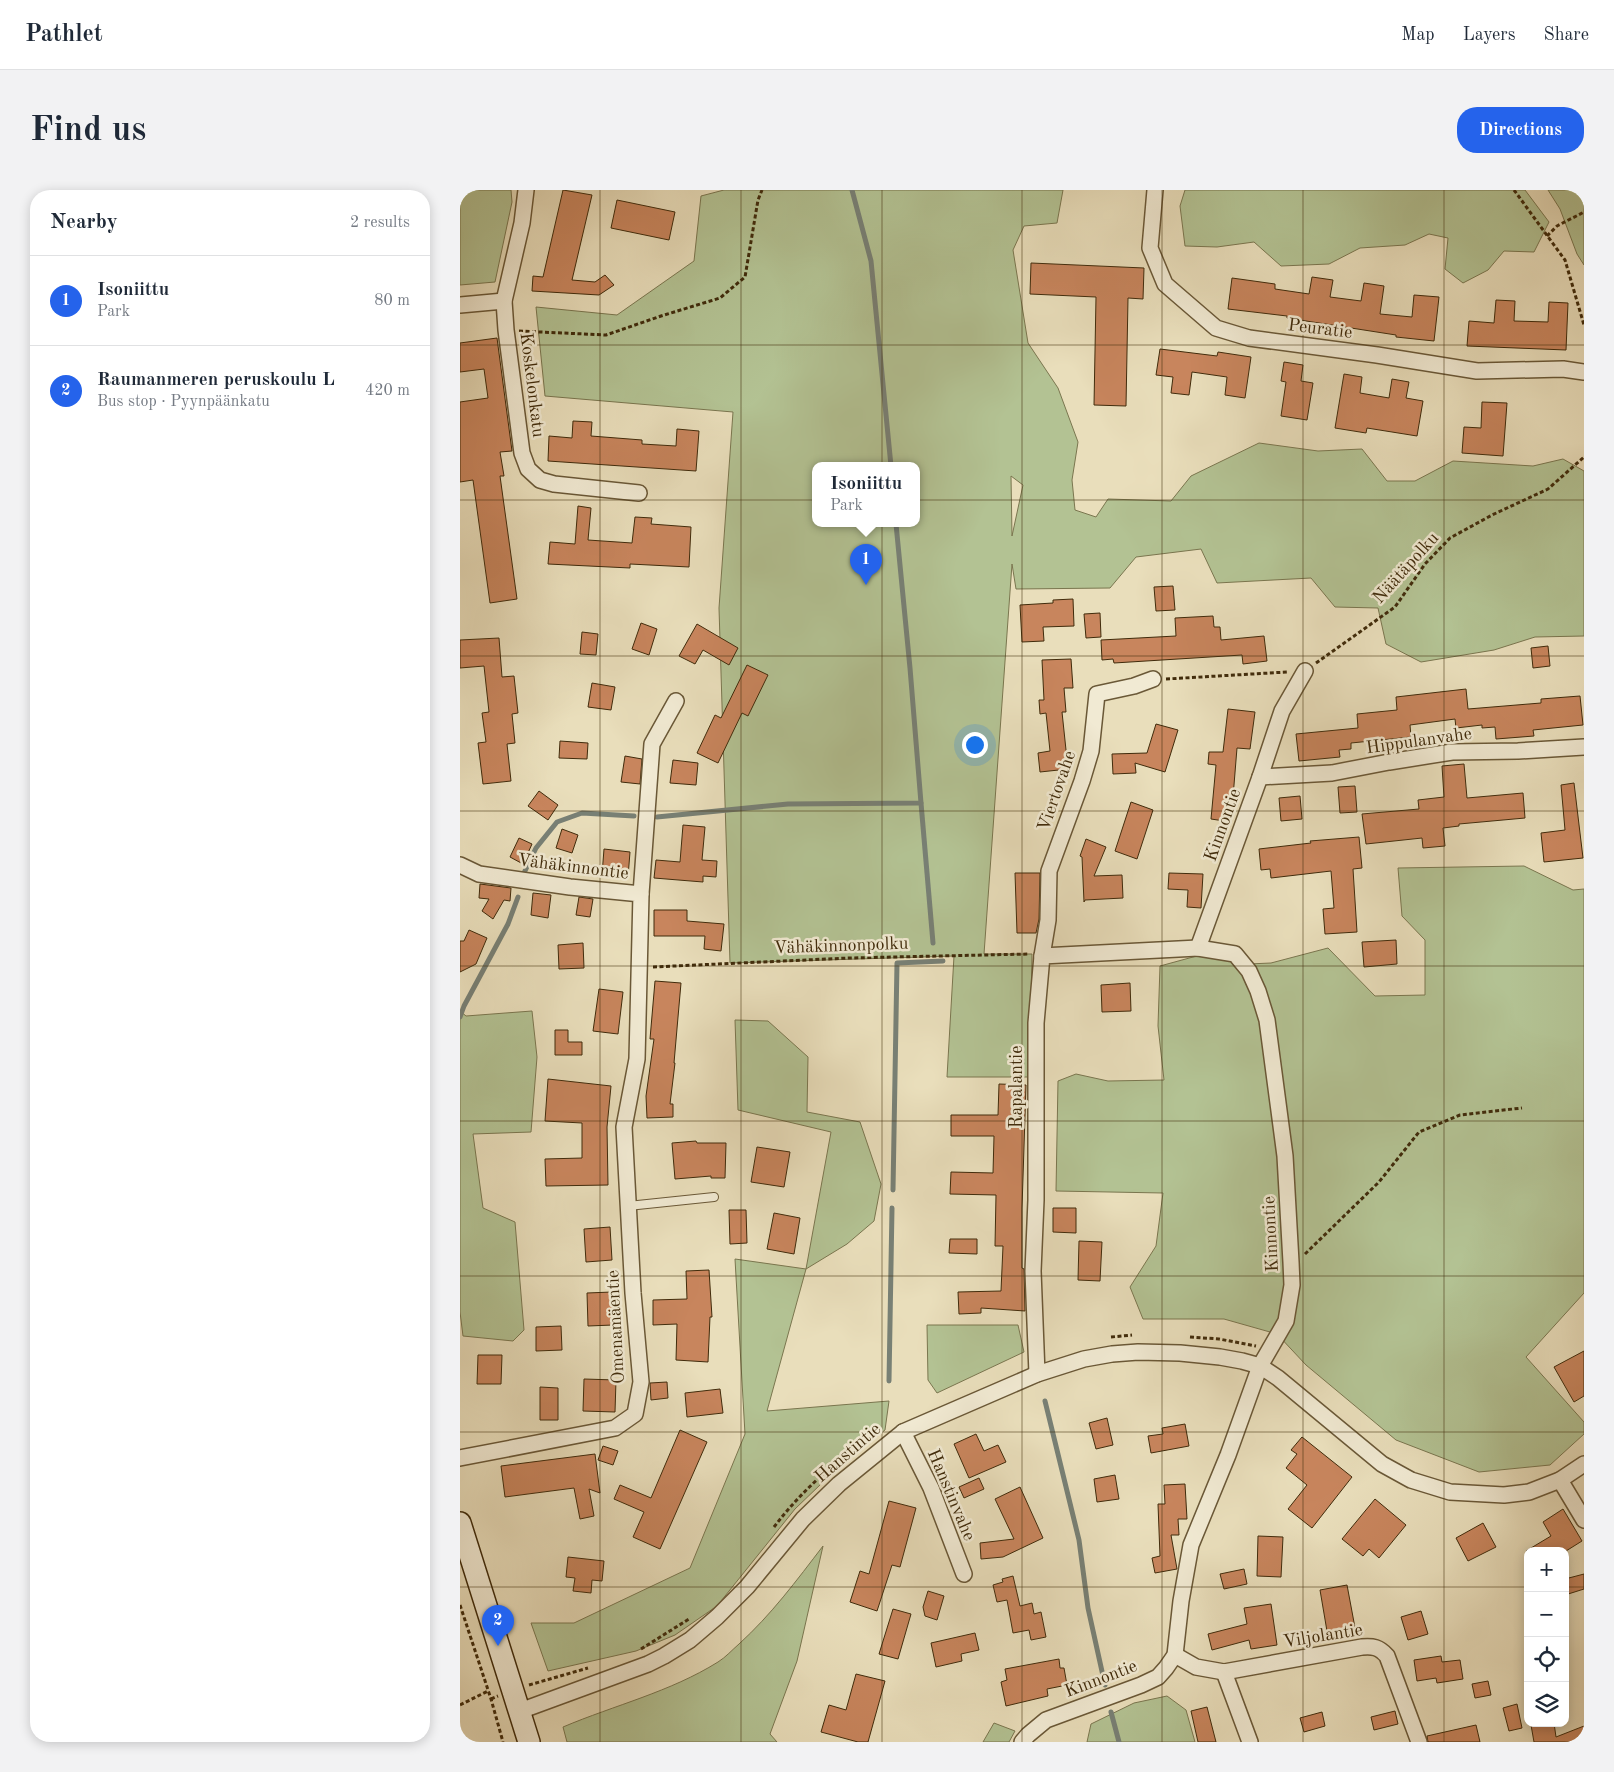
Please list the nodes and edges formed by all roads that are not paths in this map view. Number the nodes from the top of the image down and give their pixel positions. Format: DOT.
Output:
graph roads {
  1 [pos="526,190"];
  2 [pos="1155,190"];
  3 [pos="504,301"];
  4 [pos="460,305"];
  5 [pos="1584,372"];
  6 [pos="639,493"];
  7 [pos="1305,670"];
  8 [pos="1153,679"];
  9 [pos="676,701"];
  10 [pos="1584,747"];
  11 [pos="1260,777"];
  12 [pos="460,865"];
  13 [pos="641,894"];
  14 [pos="1198,948"];
  15 [pos="1042,956"];
  16 [pos="640,967"];
  17 [pos="714,1197"];
  18 [pos="628,1206"];
  19 [pos="1260,1366"];
  20 [pos="1037,1374"];
  21 [pos="903,1432"];
  22 [pos="460,1458"];
  23 [pos="1584,1464"];
  24 [pos="1560,1480"];
  25 [pos="1584,1520"];
  26 [pos="460,1523"];
  27 [pos="964,1574"];
  28 [pos="1175,1655"];
  29 [pos="1224,1672"];
  30 [pos="520,1711"];
  31 [pos="529,1742"];
  32 [pos="1022,1742"];
  33 [pos="1250,1742"];
  34 [pos="1419,1742"];
  1 -- 3 [label="street, Koskelonkatu"];
  2 -- 5 [label="street, Peuratie"];
  3 -- 4 [label="street"];
  3 -- 6 [label="street, Koskelonkatu"];
  7 -- 11 [label="street, Kinnontie"];
  8 -- 15 [label="street, Viertovahe"];
  9 -- 13 [label="street"];
  10 -- 11 [label="street, Hippulanvahe"];
  11 -- 14 [label="street, Kinnontie"];
  12 -- 13 [label="street, Vähäkinnontie"];
  13 -- 16 [label="street, Vähäkinnontie"];
  14 -- 15 [label="street"];
  14 -- 19 [label="street, Kinnontie"];
  15 -- 20 [label="street, Rapalantie"];
  16 -- 18 [label="street, Omenamäentie"];
  17 -- 18 [label="lane"];
  18 -- 22 [label="street, Omenamäentie"];
  19 -- 20 [label="street, Hanstintie"];
  19 -- 24 [label="street"];
  19 -- 28 [label="street, Kinnontie"];
  20 -- 21 [label="street, Hanstintie"];
  21 -- 27 [label="street, Hanstinvahe"];
  21 -- 30 [label="street, Hanstintie"];
  23 -- 24 [label="street"];
  24 -- 25 [label="street"];
  26 -- 30 [label="main road"];
  28 -- 29 [label="street, Viljolantie"];
  28 -- 32 [label="street, Kinnontie"];
  29 -- 33 [label="street"];
  29 -- 34 [label="street, Viljolantie"];
  30 -- 31 [label="main road"];
}
